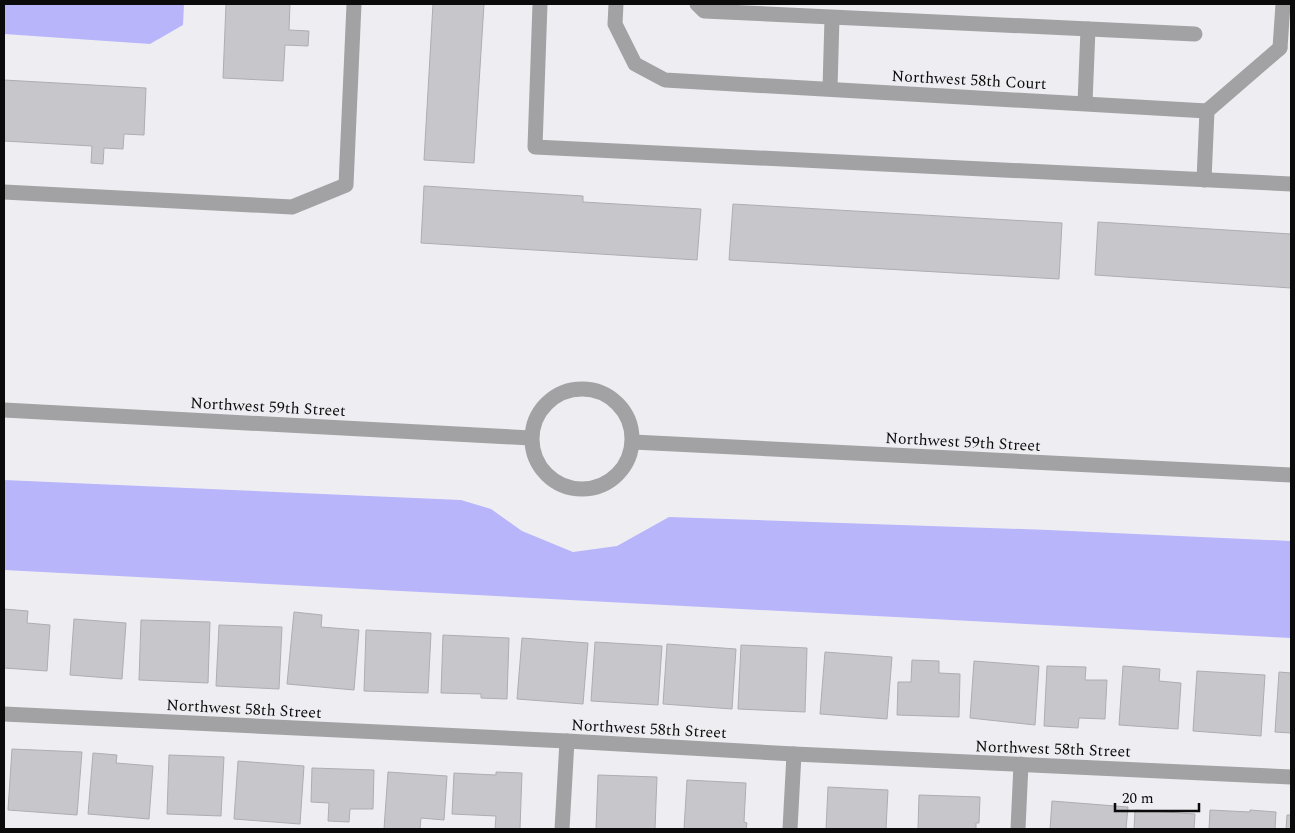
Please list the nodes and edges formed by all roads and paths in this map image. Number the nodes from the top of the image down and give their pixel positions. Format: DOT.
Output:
graph roads {
  1 [pos="354,4"];
  2 [pos="540,4"];
  3 [pos="616,4"];
  4 [pos="697,4"];
  5 [pos="1283,4"];
  6 [pos="832,18"];
  7 [pos="1088,29"];
  8 [pos="1195,34"];
  9 [pos="1286,48"];
  10 [pos="830,88"];
  11 [pos="1085,103"];
  12 [pos="1208,111"];
  13 [pos="1204,180"];
  14 [pos="1291,184"];
  15 [pos="4,192"];
  16 [pos="4,410"];
  17 [pos="531,438"];
  18 [pos="633,442"];
  19 [pos="1291,474"];
  20 [pos="4,714"];
  21 [pos="567,740"];
  22 [pos="794,754"];
  23 [pos="1021,764"];
  24 [pos="1291,777"];
  25 [pos="562,829"];
  26 [pos="790,829"];
  27 [pos="1018,829"];
  1 -- 15 [label="street"];
  2 -- 13 [label="street"];
  3 -- 10 [label="street, Northwest 58th Court"];
  4 -- 6 [label="street"];
  5 -- 9 [label="street"];
  6 -- 7 [label="street"];
  6 -- 10 [label="street"];
  7 -- 8 [label="street"];
  7 -- 11 [label="street"];
  9 -- 12 [label="street"];
  10 -- 11 [label="street, Northwest 58th Court"];
  11 -- 12 [label="street, Northwest 58th Court"];
  12 -- 13 [label="street"];
  13 -- 14 [label="street"];
  16 -- 17 [label="street, Northwest 59th Street"];
  17 -- 18 [label="street"];
  17 -- 18 [label="street"];
  18 -- 19 [label="street, Northwest 59th Street"];
  20 -- 21 [label="street, Northwest 58th Street"];
  21 -- 22 [label="street, Northwest 58th Street"];
  21 -- 25 [label="street"];
  22 -- 23 [label="street, Northwest 58th Street"];
  22 -- 26 [label="street"];
  23 -- 24 [label="street, Northwest 58th Street"];
  23 -- 27 [label="street"];
}
